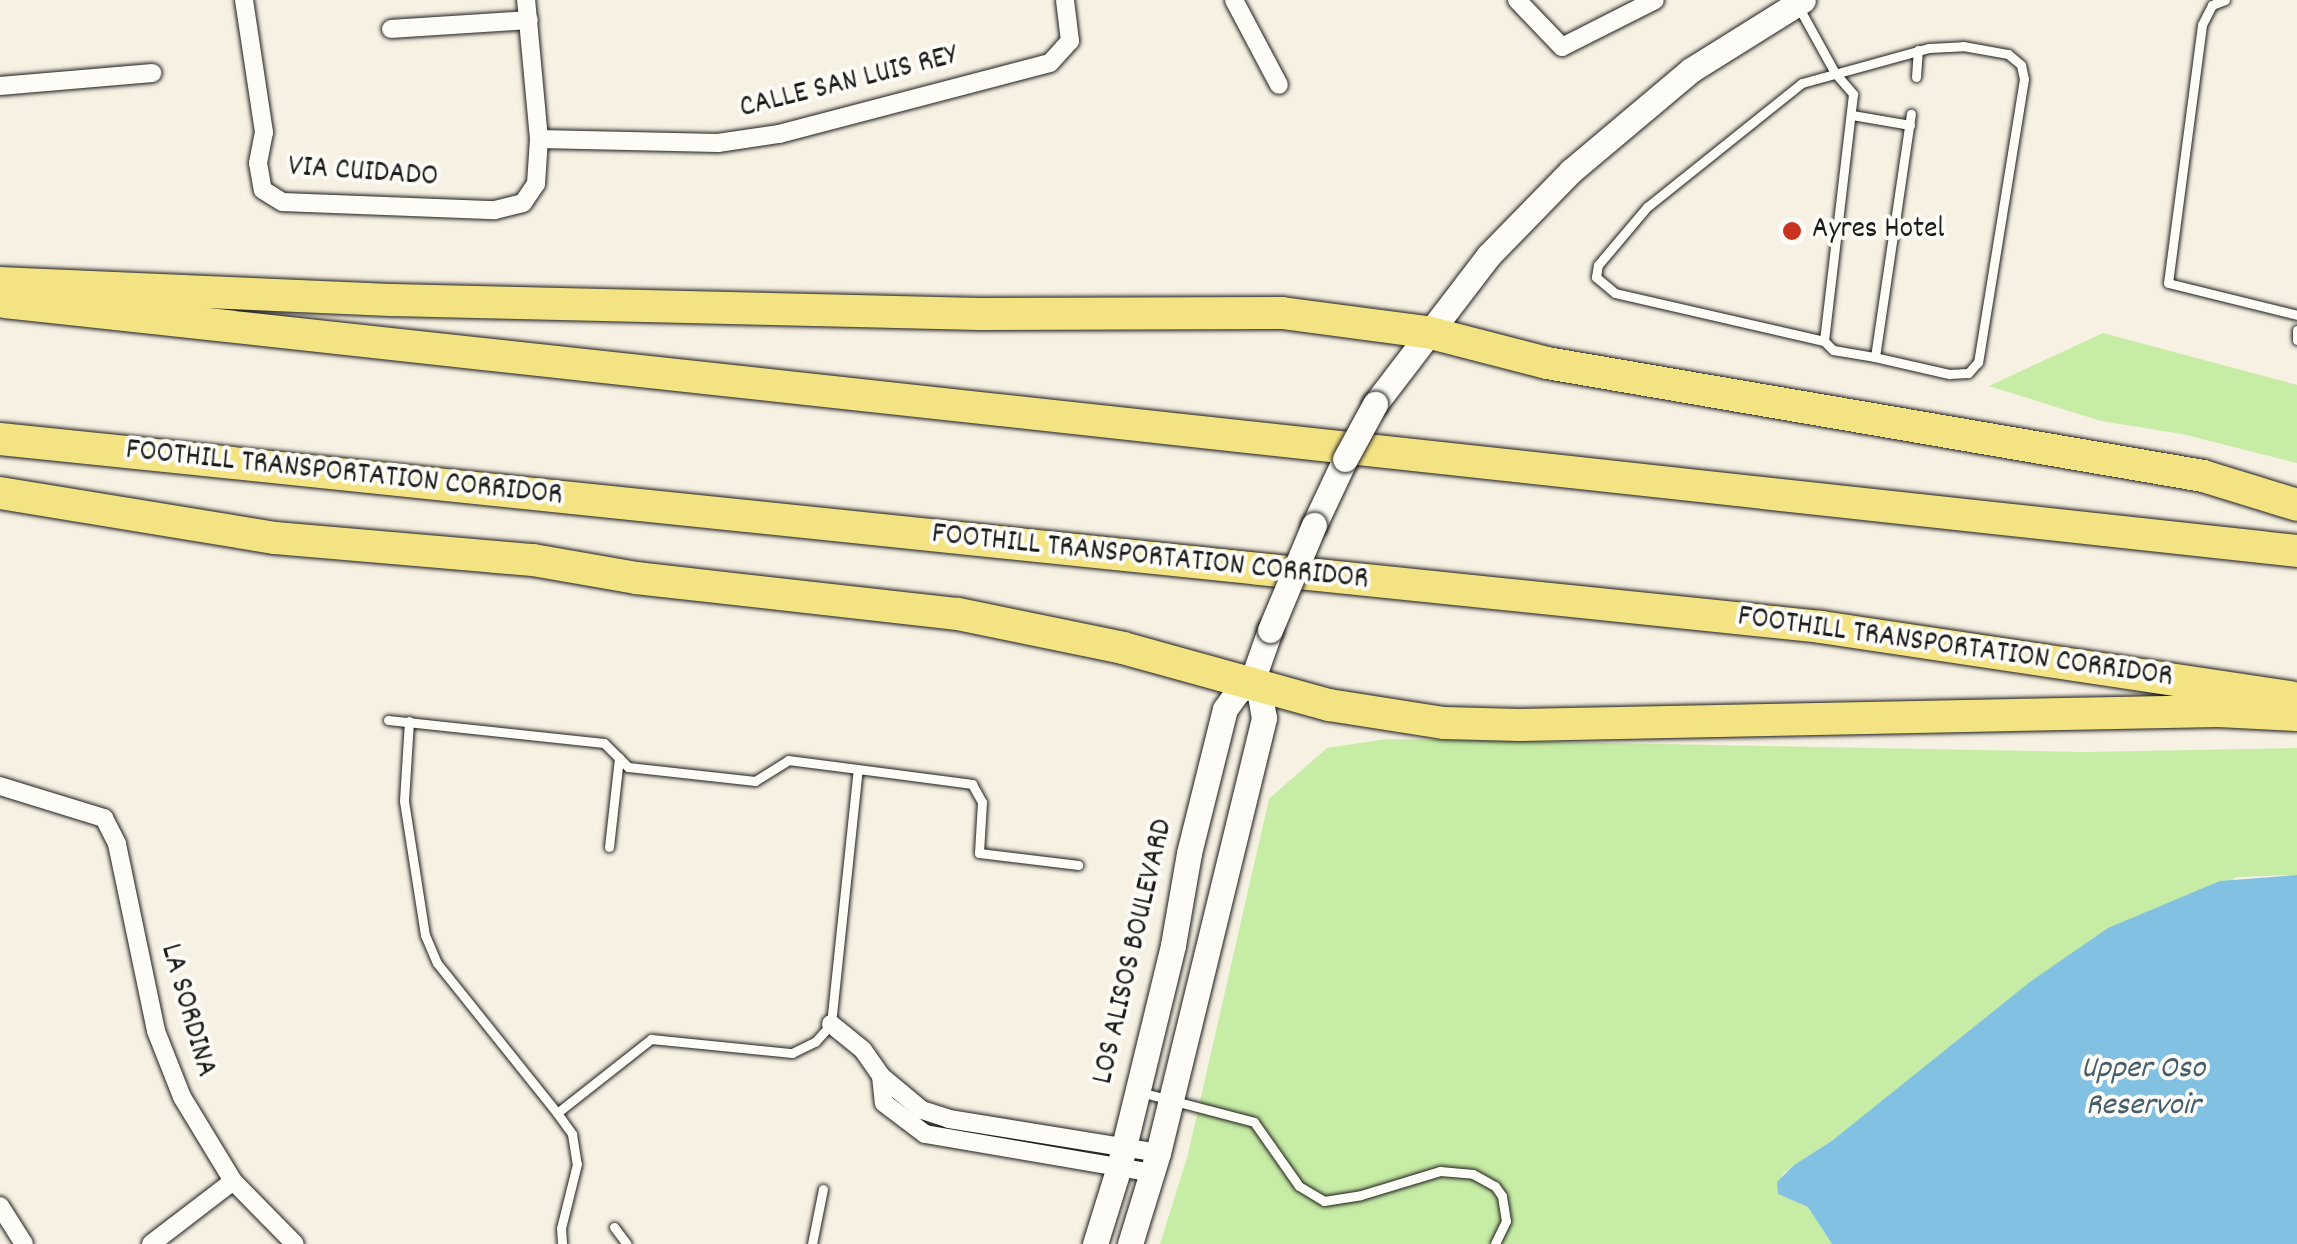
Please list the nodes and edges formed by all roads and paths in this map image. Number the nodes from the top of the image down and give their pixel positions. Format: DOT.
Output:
graph roads {
  1 [pos="244,0"];
  2 [pos="526,0"];
  3 [pos="1065,0"];
  4 [pos="1234,0"];
  5 [pos="1517,0"];
  6 [pos="1655,0"];
  7 [pos="2225,0"];
  8 [pos="1800,2"];
  9 [pos="530,20"];
  10 [pos="391,29"];
  11 [pos="1918,50"];
  12 [pos="1835,73"];
  13 [pos="152,74"];
  14 [pos="1916,77"];
  15 [pos="1279,85"];
  16 [pos="0,86"];
  17 [pos="1852,115"];
  18 [pos="540,138"];
  19 [pos="0,283"];
  20 [pos="0,301"];
  21 [pos="2297,315"];
  22 [pos="2297,330"];
  23 [pos="1427,332"];
  24 [pos="2297,340"];
  25 [pos="1824,342"];
  26 [pos="1874,358"];
  27 [pos="0,439"];
  28 [pos="0,493"];
  29 [pos="2297,505"];
  30 [pos="2297,552"];
  31 [pos="1251,684"];
  32 [pos="2297,698"];
  33 [pos="2297,715"];
  34 [pos="388,720"];
  35 [pos="409,721"];
  36 [pos="619,758"];
  37 [pos="858,769"];
  38 [pos="0,786"];
  39 [pos="608,847"];
  40 [pos="1078,865"];
  41 [pos="831,1024"];
  42 [pos="1138,1092"];
  43 [pos="1172,1099"];
  44 [pos="558,1113"];
  45 [pos="1121,1157"];
  46 [pos="1155,1163"];
  47 [pos="233,1181"];
  48 [pos="824,1189"];
  49 [pos="0,1206"];
  50 [pos="614,1227"];
  51 [pos="24,1244"];
  52 [pos="152,1244"];
  53 [pos="295,1244"];
  54 [pos="562,1244"];
  55 [pos="627,1244"];
  56 [pos="812,1244"];
  57 [pos="1095,1244"];
  58 [pos="1130,1244"];
  59 [pos="1495,1244"];
  1 -- 18 [label="street, VIA CUIDADO"];
  2 -- 9 [label="street"];
  3 -- 18 [label="street, CALLE SAN LUIS REY"];
  4 -- 15 [label="street"];
  5 -- 6 [label="street"];
  7 -- 21 [label="lane"];
  8 -- 12 [label="lane"];
  8 -- 23 [label="main road, LOS ALISOS BOULEVARD"];
  9 -- 10 [label="street"];
  9 -- 18 [label="street"];
  11 -- 12 [label="lane"];
  11 -- 14 [label="lane"];
  11 -- 26 [label="lane"];
  12 -- 17 [label="lane"];
  12 -- 25 [label="lane"];
  13 -- 16 [label="street"];
  17 -- 25 [label="lane"];
  17 -- 26 [label="lane"];
  19 -- 23 [label="highway"];
  20 -- 30 [label="highway"];
  22 -- 24 [label="lane"];
  23 -- 29 [label="highway"];
  23 -- 31 [label="main road, LOS ALISOS BOULEVARD, bridge"];
  25 -- 26 [label="lane"];
  27 -- 32 [label="highway, FOOTHILL TRANSPORTATION CORRIDOR"];
  28 -- 31 [label="highway"];
  31 -- 33 [label="highway"];
  31 -- 42 [label="main road, LOS ALISOS BOULEVARD"];
  31 -- 43 [label="main road"];
  34 -- 35 [label="lane"];
  35 -- 36 [label="lane"];
  35 -- 44 [label="lane"];
  36 -- 37 [label="lane"];
  36 -- 39 [label="lane"];
  37 -- 40 [label="lane"];
  37 -- 41 [label="lane"];
  38 -- 47 [label="street, LA SORDINA"];
  41 -- 44 [label="lane"];
  41 -- 45 [label="street"];
  42 -- 43 [label="lane"];
  42 -- 45 [label="main road, LOS ALISOS BOULEVARD"];
  43 -- 46 [label="main road"];
  43 -- 59 [label="lane"];
  44 -- 54 [label="lane"];
  45 -- 46 [label="street"];
  45 -- 57 [label="main road, LOS ALISOS BOULEVARD"];
  46 -- 58 [label="main road"];
  47 -- 52 [label="street"];
  47 -- 53 [label="street, LA SORDINA"];
  48 -- 56 [label="lane"];
  49 -- 51 [label="street"];
  50 -- 55 [label="lane"];
}
